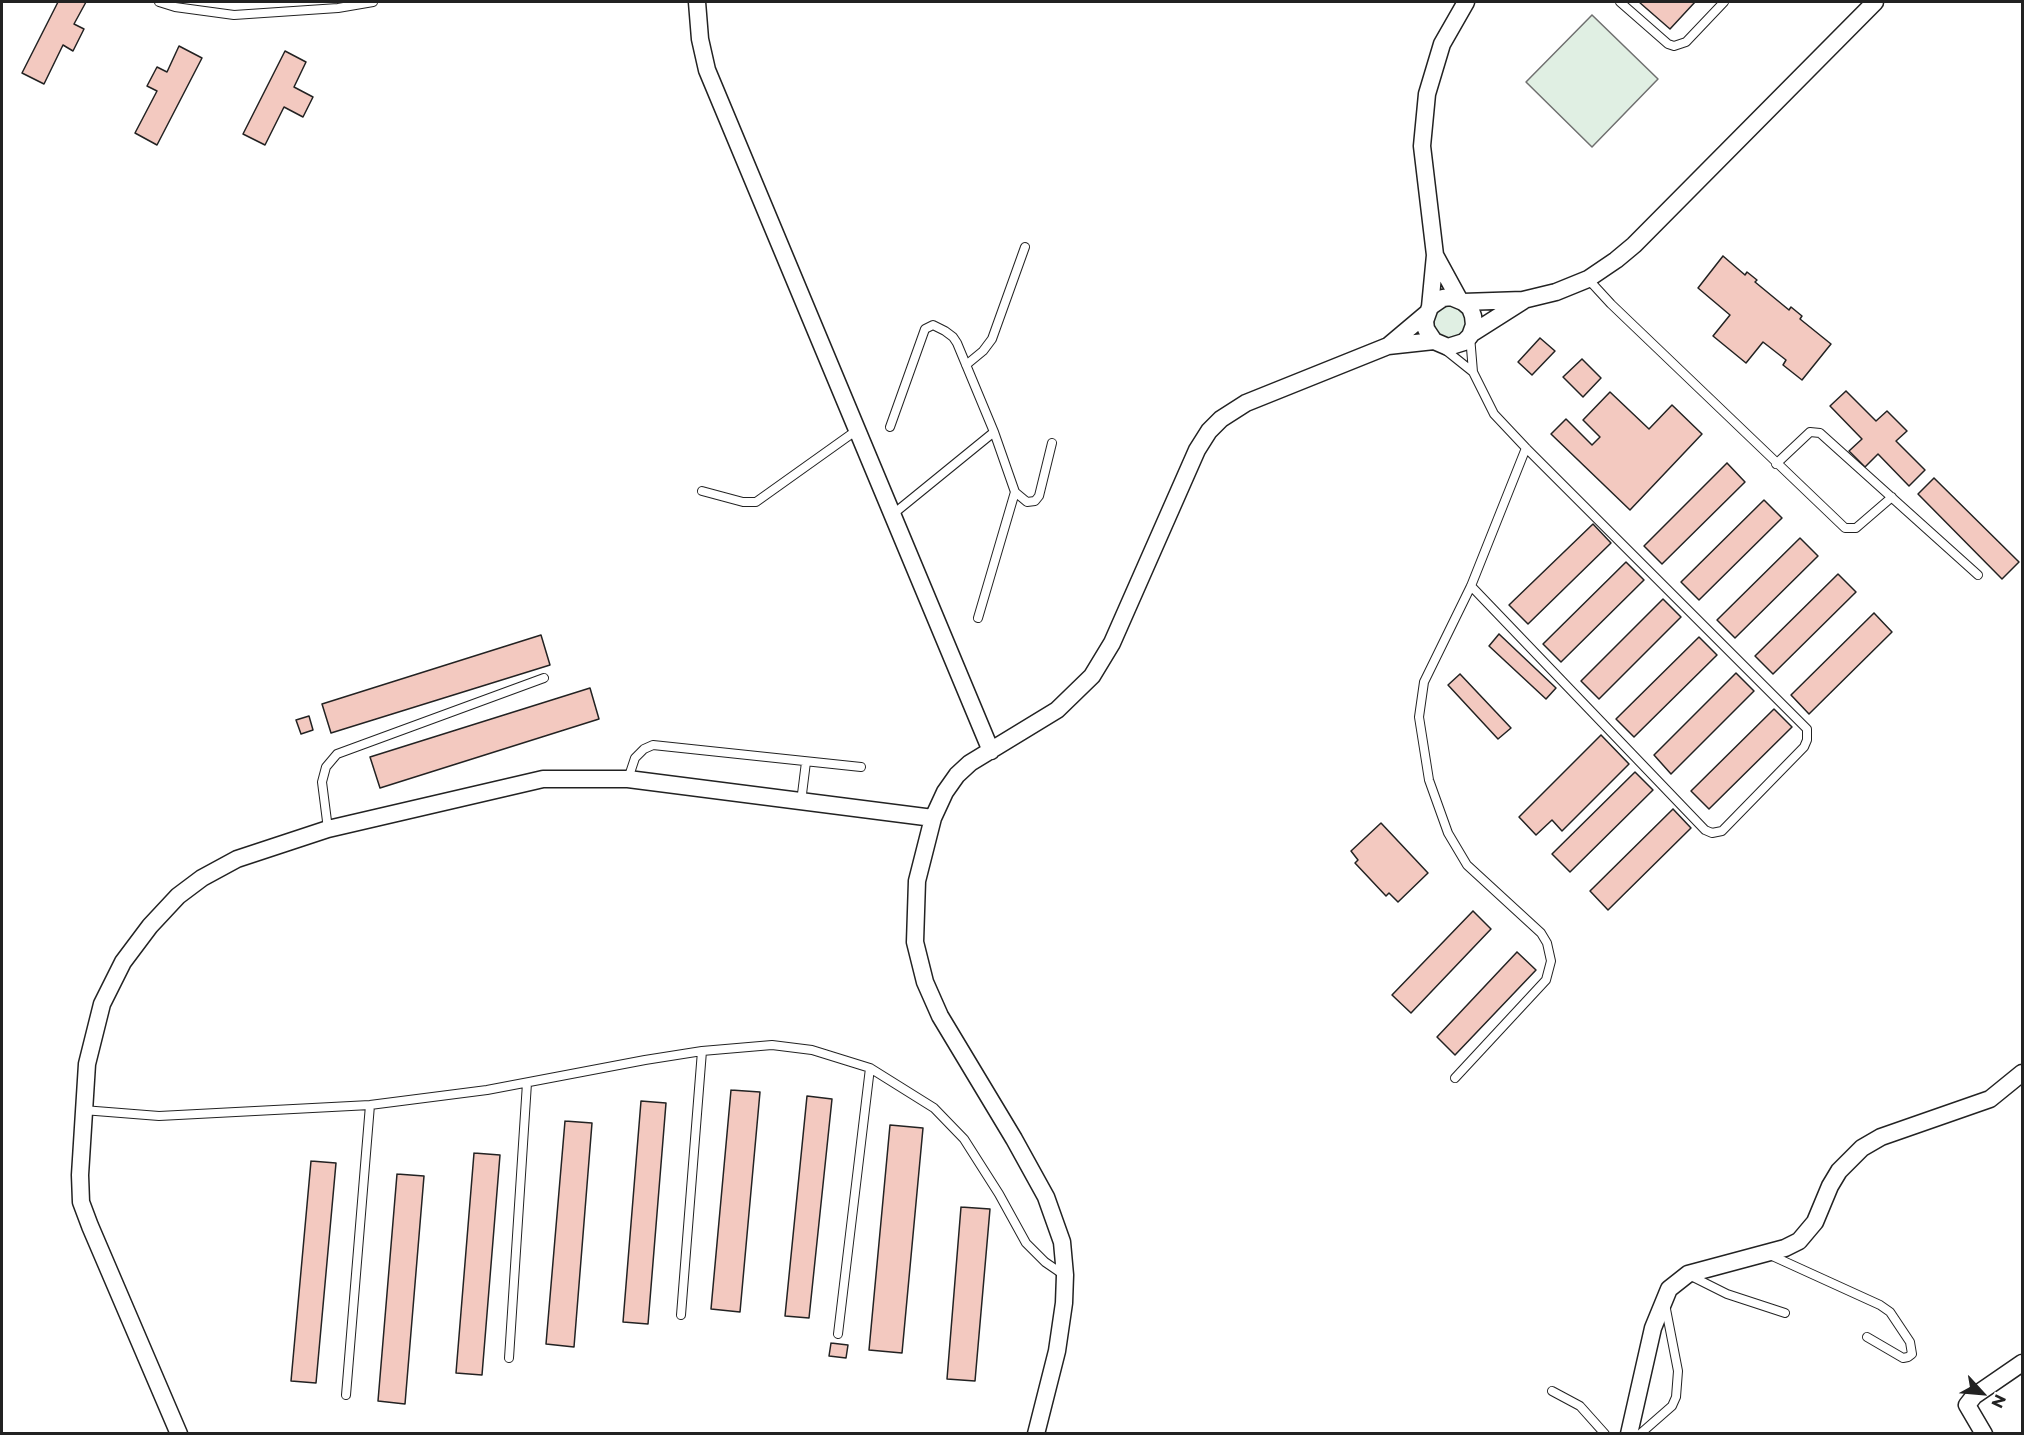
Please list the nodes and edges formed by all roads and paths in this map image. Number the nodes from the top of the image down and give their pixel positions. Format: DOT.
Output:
graph roads {
  1 [pos="159,2"];
  2 [pos="374,2"];
  3 [pos="697,2"];
  4 [pos="1466,2"];
  5 [pos="1620,2"];
  6 [pos="1724,2"];
  7 [pos="1875,2"];
  8 [pos="177,4"];
  9 [pos="1024,247"];
  10 [pos="1435,255"];
  11 [pos="1588,279"];
  12 [pos="1523,300"];
  13 [pos="1461,301"];
  14 [pos="1429,310"];
  15 [pos="1470,335"];
  16 [pos="1437,343"];
  17 [pos="1388,346"];
  18 [pos="966,365"];
  19 [pos="1473,372"];
  20 [pos="890,427"];
  21 [pos="857,430"];
  22 [pos="994,432"];
  23 [pos="1052,443"];
  24 [pos="1526,448"];
  25 [pos="1776,464"];
  26 [pos="702,491"];
  27 [pos="1015,492"];
  28 [pos="1892,497"];
  29 [pos="892,516"];
  30 [pos="1978,575"];
  31 [pos="1471,586"];
  32 [pos="978,618"];
  33 [pos="544,678"];
  34 [pos="991,751"];
  35 [pos="807,762"];
  36 [pos="861,767"];
  37 [pos="628,779"];
  38 [pos="801,802"];
  39 [pos="933,818"];
  40 [pos="328,829"];
  41 [pos="702,1051"];
  42 [pos="870,1068"];
  43 [pos="2022,1073"];
  44 [pos="1455,1078"];
  45 [pos="527,1083"];
  46 [pos="369,1105"];
  47 [pos="83,1110"];
  48 [pos="1765,1252"];
  49 [pos="1688,1274"];
  50 [pos="1065,1275"];
  51 [pos="1664,1299"];
  52 [pos="1785,1313"];
  53 [pos="681,1315"];
  54 [pos="838,1334"];
  55 [pos="1868,1337"];
  56 [pos="509,1358"];
  57 [pos="2022,1364"];
  58 [pos="1552,1391"];
  59 [pos="346,1395"];
  60 [pos="179,1434"];
  61 [pos="1036,1434"];
  62 [pos="1605,1434"];
  63 [pos="1629,1434"];
  64 [pos="1640,1434"];
  65 [pos="1984,1434"];
  1 -- 8 [label="lane"];
  2 -- 8 [label="lane"];
  3 -- 21 [label="street"];
  4 -- 10 [label="street"];
  5 -- 6 [label="lane"];
  7 -- 11 [label="street"];
  9 -- 18 [label="lane"];
  10 -- 13 [label="street"];
  10 -- 14 [label="street"];
  11 -- 12 [label="street"];
  11 -- 25 [label="lane"];
  12 -- 13 [label="street"];
  12 -- 15 [label="street"];
  13 -- 14 [label="street"];
  13 -- 15 [label="street"];
  14 -- 16 [label="street"];
  14 -- 17 [label="street"];
  15 -- 16 [label="street"];
  15 -- 19 [label="lane"];
  16 -- 17 [label="street"];
  16 -- 19 [label="lane"];
  17 -- 34 [label="street"];
  18 -- 20 [label="lane"];
  18 -- 22 [label="lane"];
  19 -- 24 [label="lane"];
  21 -- 26 [label="lane"];
  21 -- 29 [label="street"];
  22 -- 27 [label="lane"];
  22 -- 29 [label="lane"];
  23 -- 27 [label="lane"];
  24 -- 31 [label="lane"];
  24 -- 31 [label="lane"];
  25 -- 28 [label="lane"];
  25 -- 28 [label="lane"];
  27 -- 32 [label="lane"];
  28 -- 30 [label="lane"];
  29 -- 34 [label="street"];
  31 -- 44 [label="lane"];
  33 -- 40 [label="lane"];
  34 -- 39 [label="street"];
  35 -- 36 [label="lane"];
  35 -- 37 [label="lane"];
  35 -- 38 [label="lane"];
  37 -- 38 [label="street"];
  37 -- 40 [label="street"];
  38 -- 39 [label="street"];
  39 -- 50 [label="street"];
  40 -- 47 [label="street"];
  41 -- 42 [label="lane"];
  41 -- 45 [label="lane"];
  41 -- 53 [label="lane"];
  42 -- 50 [label="lane"];
  42 -- 54 [label="lane"];
  43 -- 48 [label="street"];
  45 -- 46 [label="lane"];
  45 -- 56 [label="lane"];
  46 -- 47 [label="lane"];
  46 -- 59 [label="lane"];
  47 -- 60 [label="street"];
  48 -- 49 [label="street"];
  48 -- 55 [label="lane"];
  49 -- 51 [label="street"];
  49 -- 52 [label="lane"];
  50 -- 61 [label="street"];
  51 -- 63 [label="street"];
  51 -- 64 [label="lane"];
  57 -- 65 [label="street"];
  58 -- 62 [label="lane"];
}
